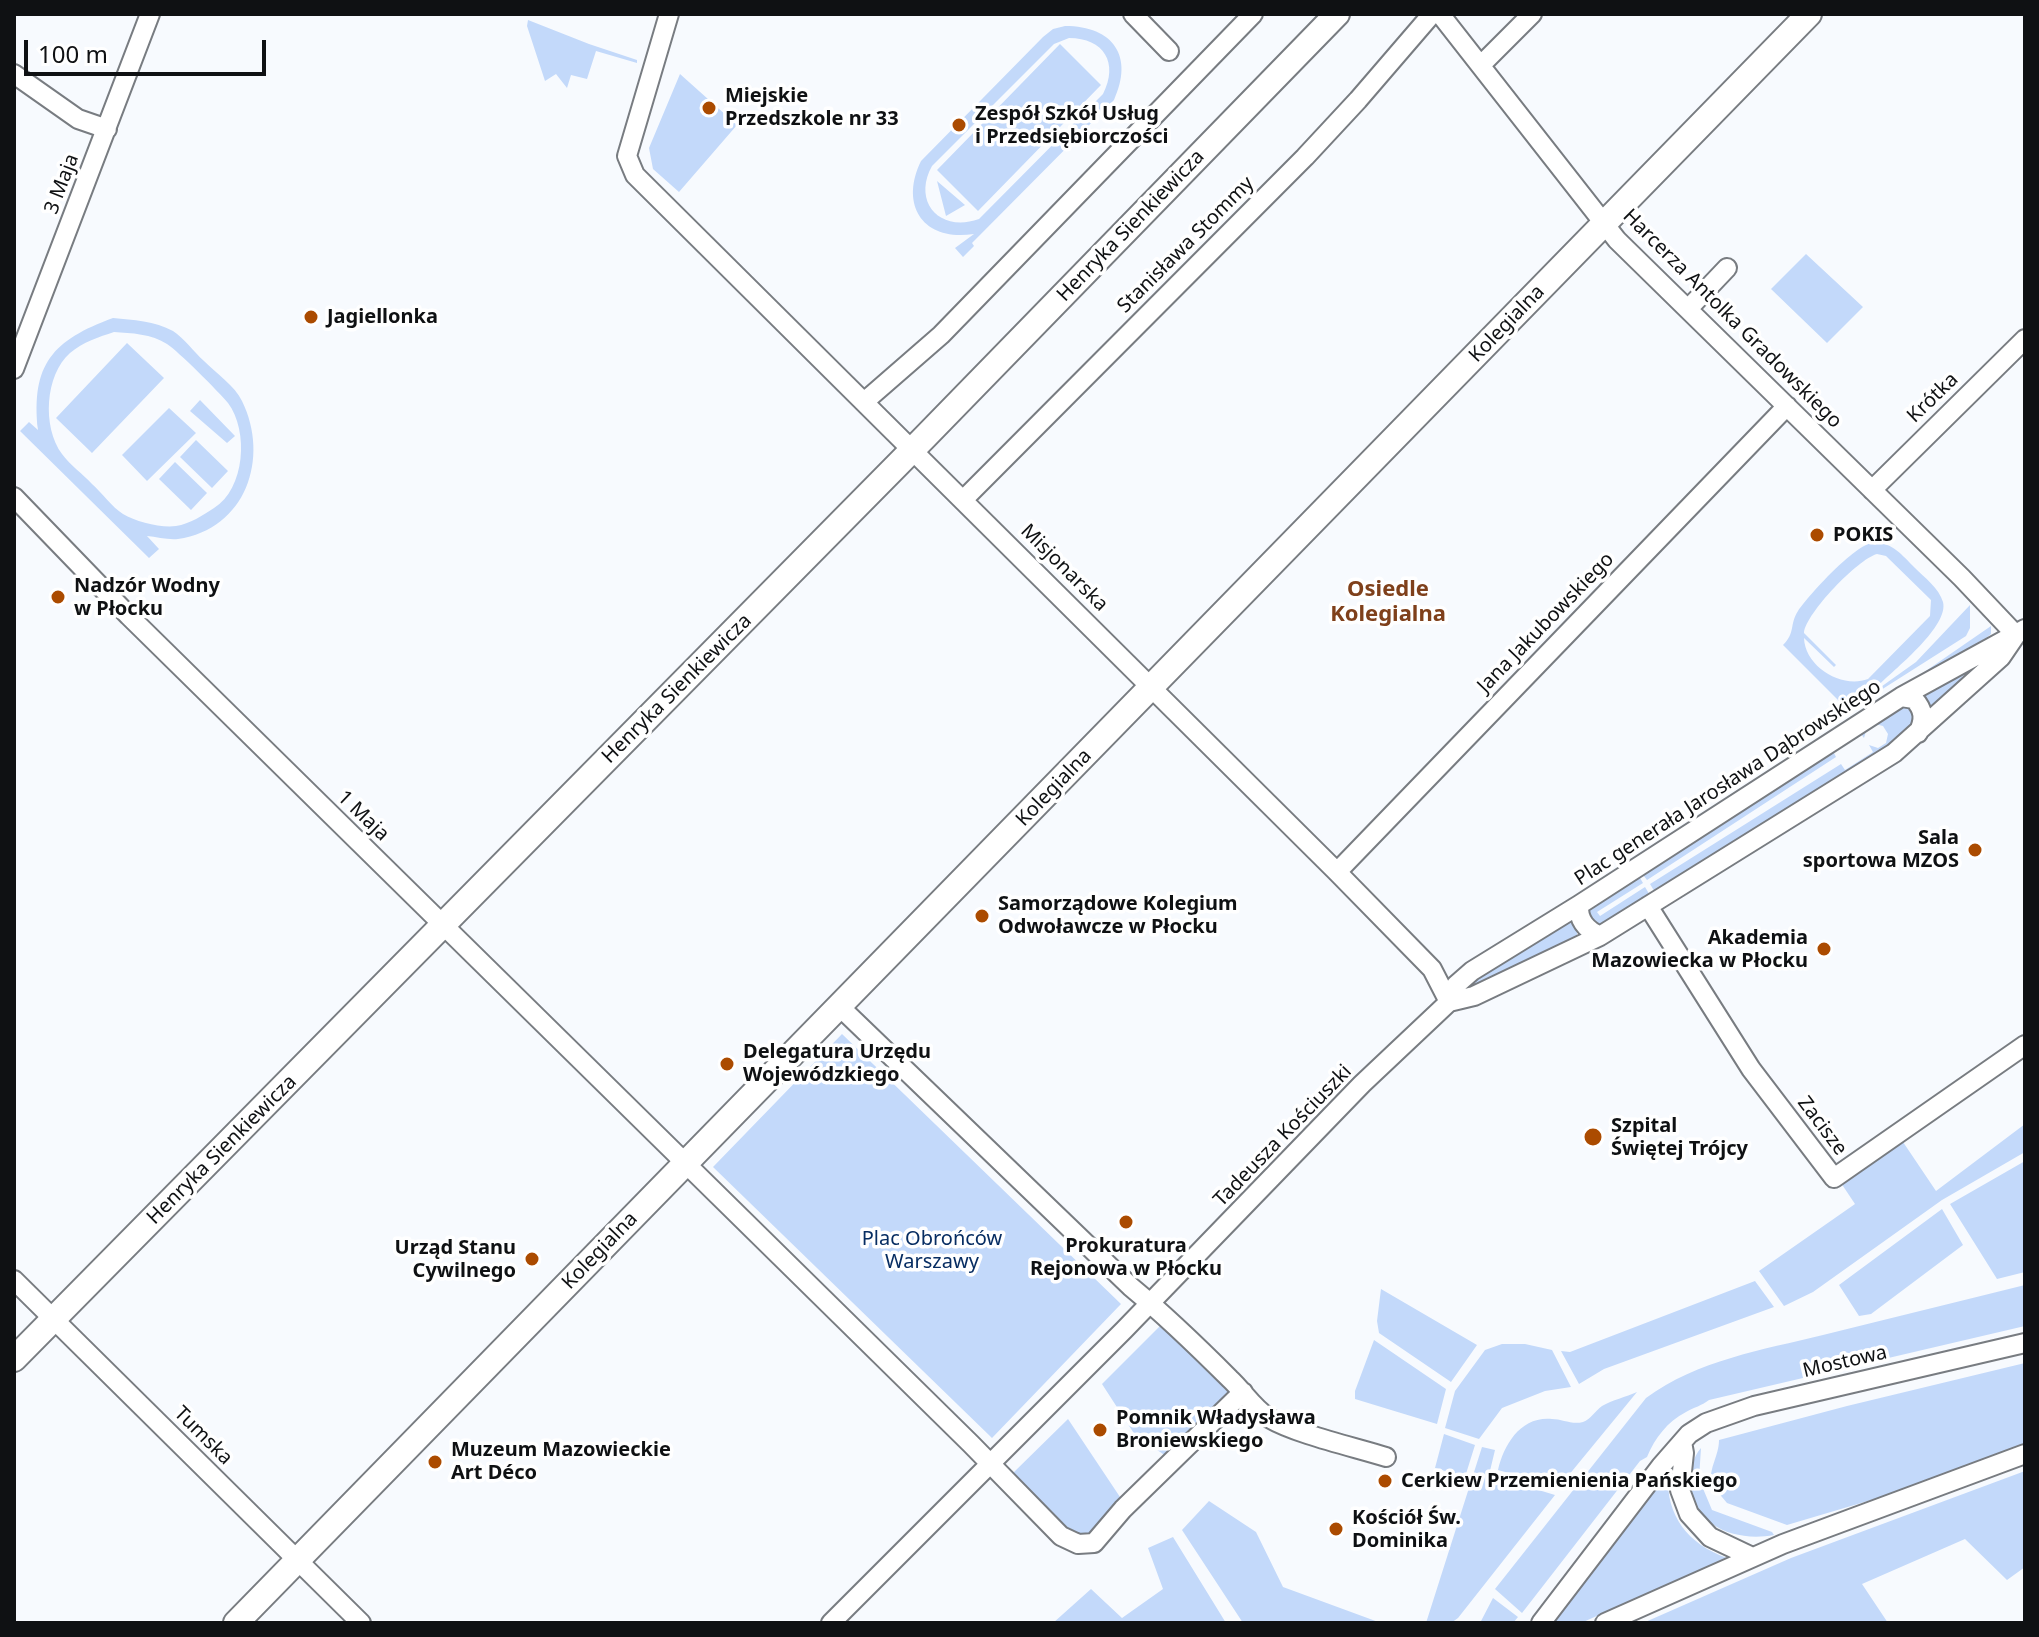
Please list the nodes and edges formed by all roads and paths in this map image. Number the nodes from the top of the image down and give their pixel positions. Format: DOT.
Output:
graph roads {
  1 [pos="150,14"];
  2 [pos="1133,14"];
  3 [pos="1253,14"];
  4 [pos="1337,14"];
  5 [pos="1432,14"];
  6 [pos="1440,14"];
  7 [pos="1532,14"];
  8 [pos="1809,14"];
  9 [pos="665,16"];
  10 [pos="1169,51"];
  11 [pos="1481,65"];
  12 [pos="14,74"];
  13 [pos="107,129"];
  14 [pos="1605,223"];
  15 [pos="1727,268"];
  16 [pos="1688,309"];
  17 [pos="2025,339"];
  18 [pos="14,369"];
  19 [pos="864,402"];
  20 [pos="1787,406"];
  21 [pos="913,450"];
  22 [pos="1872,490"];
  23 [pos="14,497"];
  24 [pos="963,500"];
  25 [pos="2020,632"];
  26 [pos="1152,687"];
  27 [pos="1901,697"];
  28 [pos="1918,733"];
  29 [pos="1337,872"];
  30 [pos="1579,905"];
  31 [pos="1648,906"];
  32 [pos="443,925"];
  33 [pos="1600,936"];
  34 [pos="1449,1002"];
  35 [pos="839,1006"];
  36 [pos="2025,1045"];
  37 [pos="685,1164"];
  38 [pos="14,1280"];
  39 [pos="1151,1303"];
  40 [pos="54,1319"];
  41 [pos="2025,1343"];
  42 [pos="14,1359"];
  43 [pos="1243,1392"];
  44 [pos="1682,1442"];
  45 [pos="2025,1454"];
  46 [pos="1386,1457"];
  47 [pos="991,1464"];
  48 [pos="1752,1557"];
  49 [pos="298,1561"];
  50 [pos="236,1623"];
  51 [pos="361,1623"];
  52 [pos="831,1623"];
  53 [pos="1541,1623"];
  54 [pos="1605,1623"];
  1 -- 13 [label="street, 3 Maja"];
  2 -- 10 [label="street"];
  3 -- 19 [label="street"];
  4 -- 21 [label="street, Henryka Sienkiewicza"];
  5 -- 24 [label="street, Stanisława Stommy"];
  6 -- 11 [label="street, Harcerza Antolka Gradowskiego"];
  7 -- 11 [label="street"];
  8 -- 14 [label="street, Kolegialna"];
  9 -- 19 [label="street, Misjonarska"];
  11 -- 14 [label="street, Harcerza Antolka Gradowskiego"];
  12 -- 13 [label="street"];
  13 -- 18 [label="street, 3 Maja"];
  14 -- 16 [label="street, Harcerza Antolka Gradowskiego"];
  14 -- 26 [label="street, Kolegialna"];
  15 -- 16 [label="street"];
  16 -- 20 [label="street, Harcerza Antolka Gradowskiego"];
  17 -- 22 [label="street, Krótka"];
  19 -- 21 [label="street, Misjonarska"];
  20 -- 22 [label="street, Harcerza Antolka Gradowskiego"];
  20 -- 29 [label="street, Jana Jakubowskiego"];
  21 -- 24 [label="street, Misjonarska"];
  21 -- 32 [label="street, Henryka Sienkiewicza"];
  22 -- 25 [label="street, Harcerza Antolka Gradowskiego"];
  23 -- 32 [label="street, 1 Maja"];
  24 -- 26 [label="street, Misjonarska"];
  25 -- 27 [label="street, Plac generała Jarosława Dąbrowskiego"];
  25 -- 28 [label="street"];
  26 -- 29 [label="street, Misjonarska"];
  26 -- 35 [label="street, Kolegialna"];
  27 -- 28 [label="street, Plac generała Jarosława Dąbrowskiego"];
  27 -- 30 [label="street, Plac generała Jarosława Dąbrowskiego"];
  28 -- 31 [label="street"];
  29 -- 34 [label="street, Misjonarska"];
  30 -- 33 [label="street, Plac generała Jarosława Dąbrowskiego"];
  30 -- 34 [label="street, Plac generała Jarosława Dąbrowskiego"];
  31 -- 33 [label="street"];
  31 -- 36 [label="street, Zacisze"];
  32 -- 37 [label="street, 1 Maja"];
  32 -- 40 [label="street, Henryka Sienkiewicza"];
  33 -- 34 [label="street"];
  34 -- 39 [label="street, Tadeusza Kościuszki"];
  35 -- 37 [label="street, Kolegialna"];
  35 -- 39 [label="street"];
  37 -- 47 [label="street"];
  37 -- 49 [label="street, Kolegialna"];
  38 -- 40 [label="street, Tumska"];
  39 -- 43 [label="street"];
  39 -- 47 [label="street, Tadeusza Kościuszki"];
  40 -- 42 [label="street, Henryka Sienkiewicza"];
  40 -- 49 [label="street, Tumska"];
  41 -- 44 [label="street, Mostowa"];
  43 -- 46 [label="street"];
  43 -- 47 [label="street"];
  44 -- 48 [label="street"];
  44 -- 53 [label="street, Mostowa"];
  45 -- 48 [label="street"];
  47 -- 52 [label="street, Tadeusza Kościuszki"];
  48 -- 54 [label="street"];
  49 -- 50 [label="street, Kolegialna"];
  49 -- 51 [label="street, Tumska"];
}
